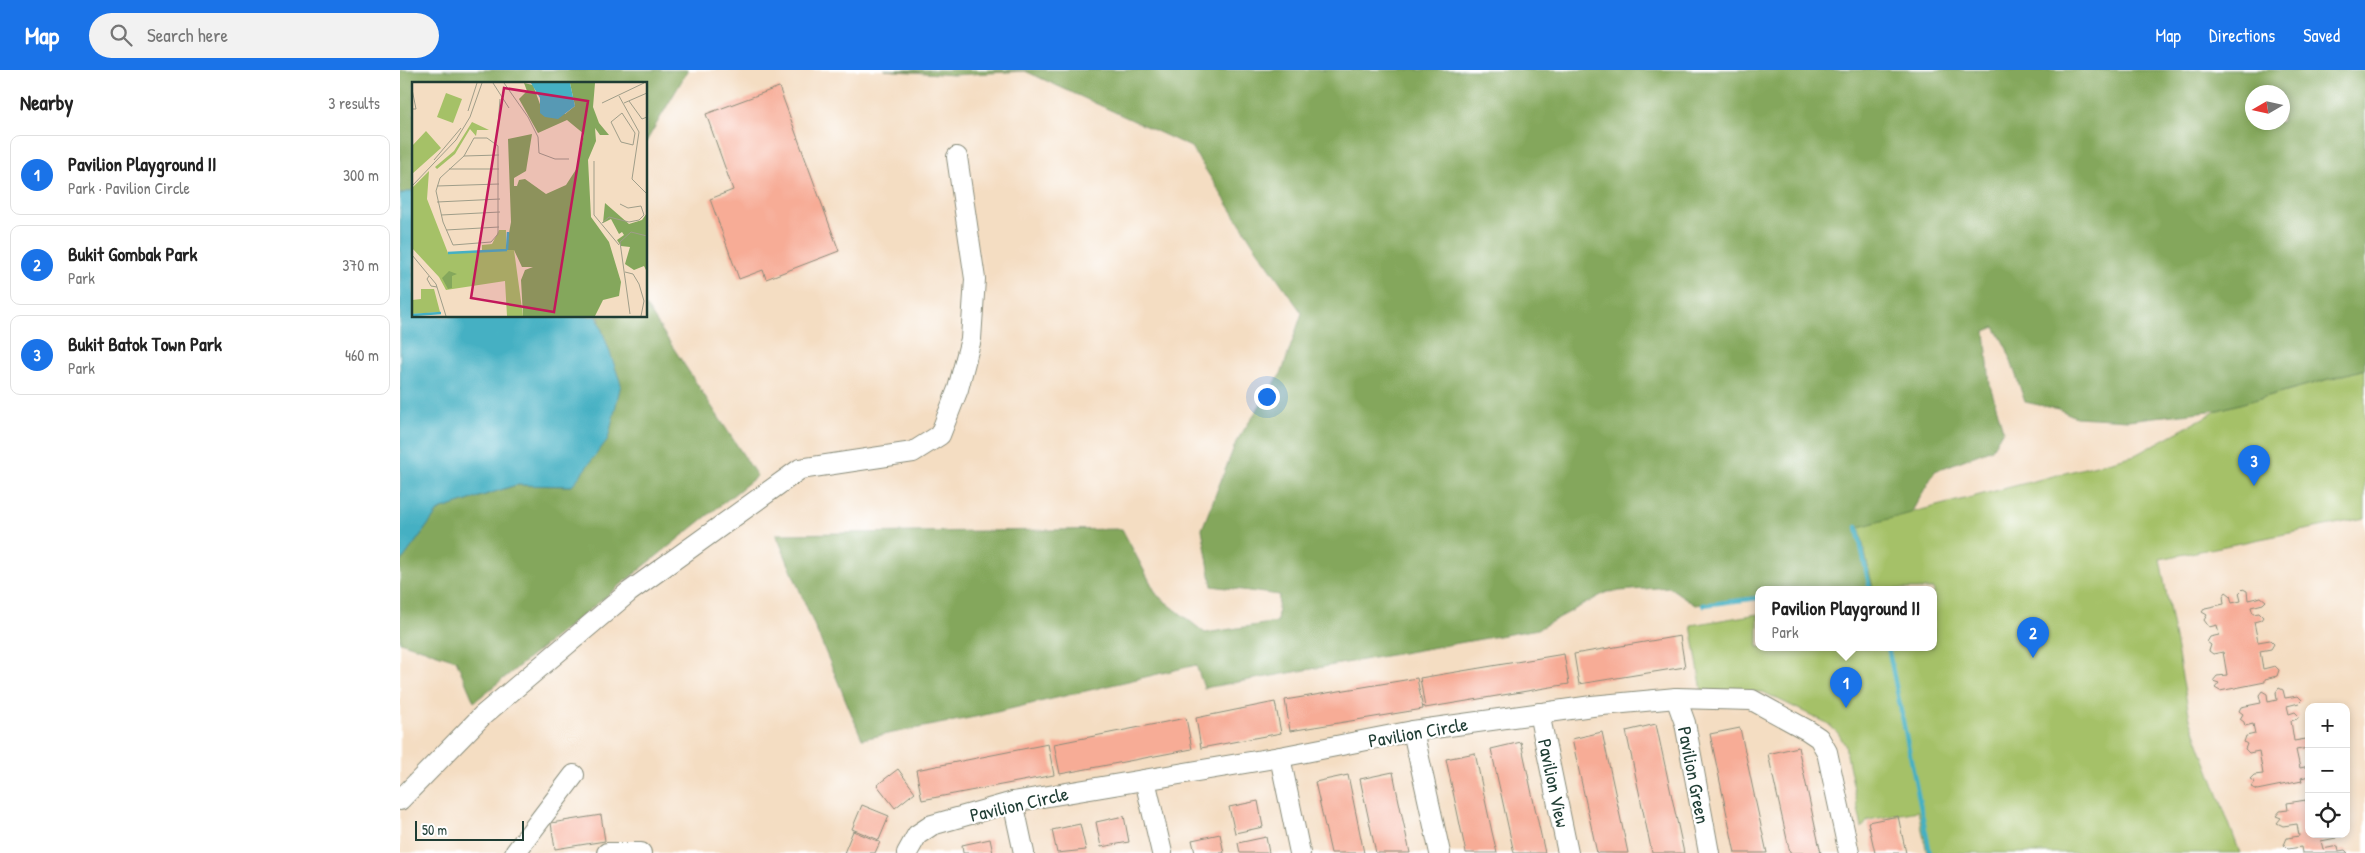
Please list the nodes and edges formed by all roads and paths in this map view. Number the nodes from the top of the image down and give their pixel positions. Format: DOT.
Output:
graph roads {
  1 [pos="957,157"];
  2 [pos="1676,698"];
  3 [pos="1539,712"];
  4 [pos="1413,731"];
  5 [pos="1280,757"];
  6 [pos="574,774"];
  7 [pos="1145,780"];
  8 [pos="400,800"];
  9 [pos="1013,802"];
  10 [pos="515,853"];
  11 [pos="607,853"];
  12 [pos="641,853"];
  13 [pos="907,853"];
  14 [pos="1024,853"];
  15 [pos="1162,853"];
  16 [pos="1300,853"];
  17 [pos="1440,853"];
  18 [pos="1568,853"];
  19 [pos="1709,853"];
  20 [pos="1848,853"];
  1 -- 8 [label="street"];
  2 -- 3 [label="street, Pavilion Circle"];
  2 -- 19 [label="street, Pavilion Green"];
  2 -- 20 [label="street, Pavilion Circle"];
  3 -- 4 [label="street, Pavilion Circle"];
  3 -- 18 [label="street, Pavilion View"];
  4 -- 5 [label="street, Pavilion Circle"];
  4 -- 17 [label="street"];
  5 -- 7 [label="street, Pavilion Circle"];
  5 -- 16 [label="street"];
  6 -- 10 [label="street"];
  7 -- 9 [label="street, Pavilion Circle"];
  7 -- 15 [label="street"];
  9 -- 13 [label="street, Pavilion Circle"];
  9 -- 14 [label="street"];
  11 -- 12 [label="street"];
}
